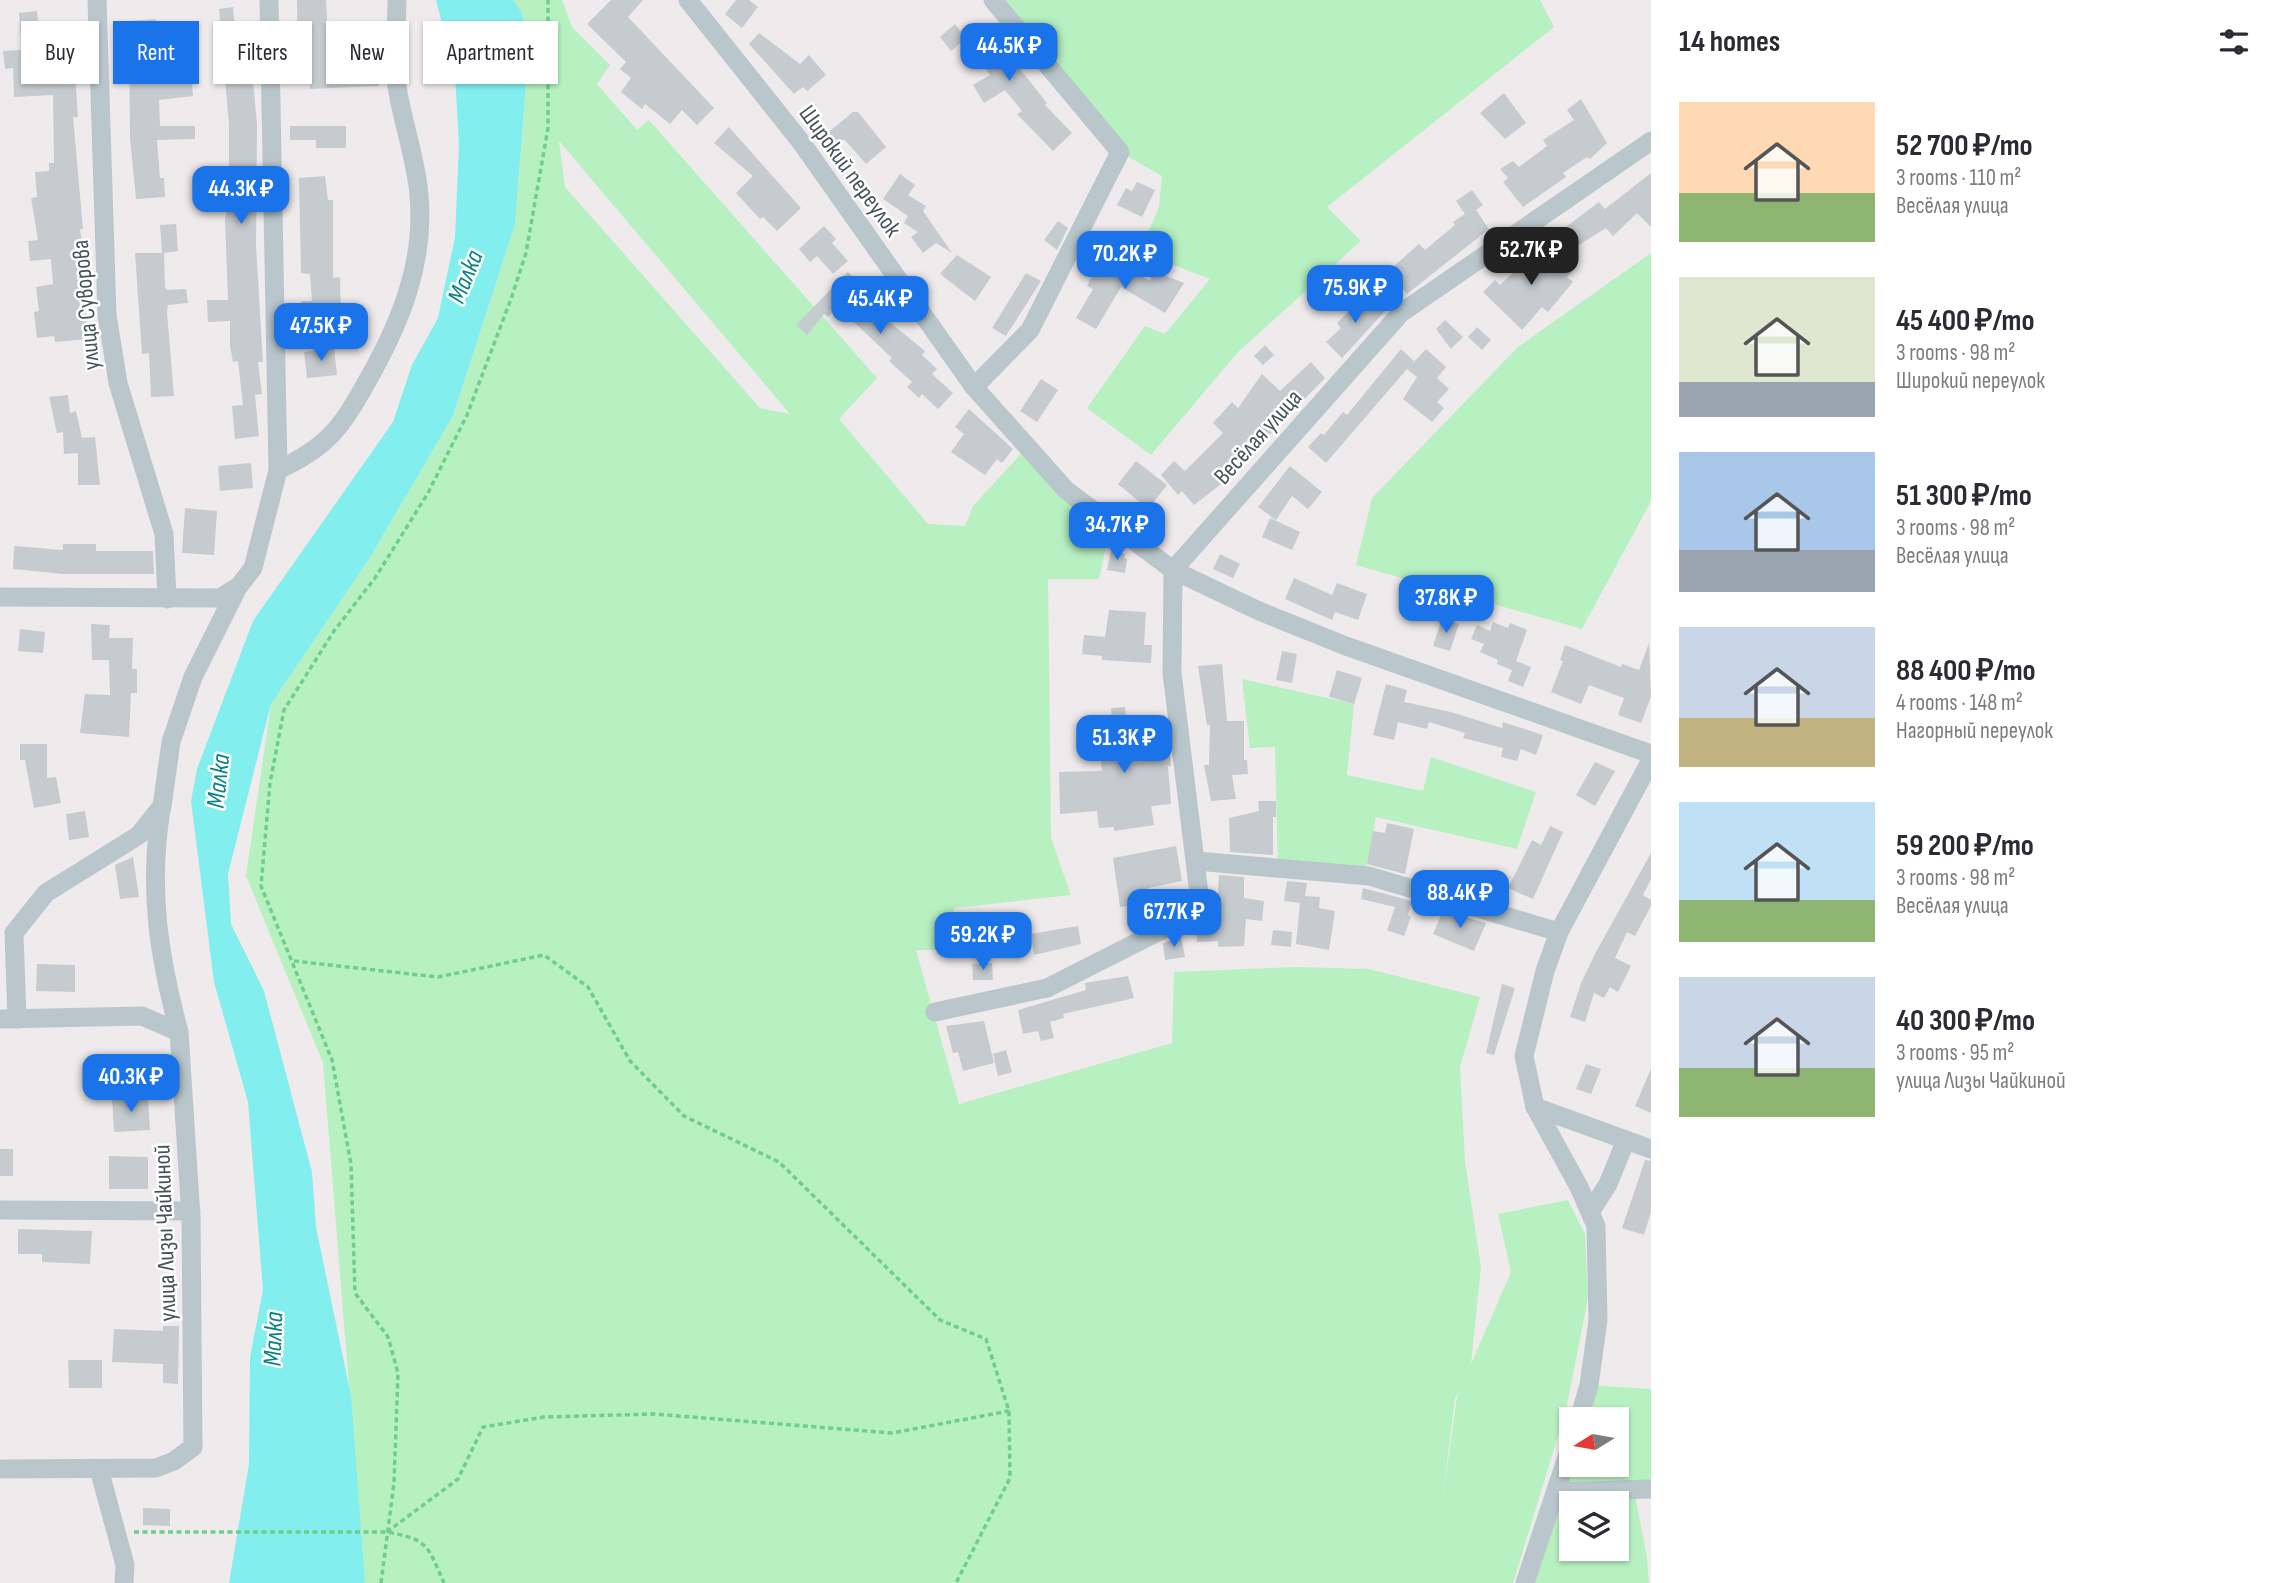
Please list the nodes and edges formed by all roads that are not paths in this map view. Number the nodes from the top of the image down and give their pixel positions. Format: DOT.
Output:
graph roads {
  1 [pos="97,0"];
  2 [pos="269,0"];
  3 [pos="397,0"];
  4 [pos="688,0"];
  5 [pos="993,0"];
  6 [pos="1651,141"];
  7 [pos="974,387"];
  8 [pos="278,470"];
  9 [pos="1173,570"];
  10 [pos="239,586"];
  11 [pos="0,597"];
  12 [pos="167,599"];
  13 [pos="1651,754"];
  14 [pos="1651,760"];
  15 [pos="162,806"];
  16 [pos="1196,861"];
  17 [pos="1559,932"];
  18 [pos="935,1012"];
  19 [pos="8,1019"];
  20 [pos="180,1032"];
  21 [pos="1535,1107"];
  22 [pos="1626,1140"];
  23 [pos="1651,1149"];
  24 [pos="0,1210"];
  25 [pos="191,1211"];
  26 [pos="1591,1211"];
  27 [pos="1583,1407"];
  28 [pos="0,1469"];
  29 [pos="99,1469"];
  30 [pos="1561,1477"];
  31 [pos="1651,1489"];
  32 [pos="1556,1492"];
  33 [pos="124,1583"];
  34 [pos="1525,1583"];
  1 -- 12 [label="street, улица Суворова"];
  2 -- 8 [label="street"];
  3 -- 8 [label="street"];
  4 -- 7 [label="street, Широкий переулок"];
  5 -- 7 [label="street"];
  6 -- 9 [label="street, Весёлая улица"];
  7 -- 9 [label="street, Широкий переулок"];
  8 -- 10 [label="street"];
  9 -- 13 [label="street, Широкий переулок"];
  9 -- 16 [label="street"];
  10 -- 12 [label="street"];
  10 -- 15 [label="street"];
  11 -- 12 [label="street"];
  14 -- 17 [label="street"];
  15 -- 19 [label="street"];
  15 -- 20 [label="street, улица Лизы Чайкиной"];
  16 -- 17 [label="street"];
  16 -- 18 [label="street"];
  17 -- 21 [label="street"];
  19 -- 20 [label="street"];
  20 -- 25 [label="street, улица Лизы Чайкиной"];
  21 -- 22 [label="street"];
  21 -- 26 [label="street"];
  22 -- 23 [label="street"];
  22 -- 26 [label="street"];
  24 -- 25 [label="street"];
  25 -- 29 [label="street, улица Лизы Чайкиной"];
  26 -- 27 [label="street"];
  28 -- 29 [label="street"];
  29 -- 33 [label="street"];
  30 -- 32 [label="street"];
  31 -- 32 [label="street"];
  32 -- 34 [label="street"];
}
